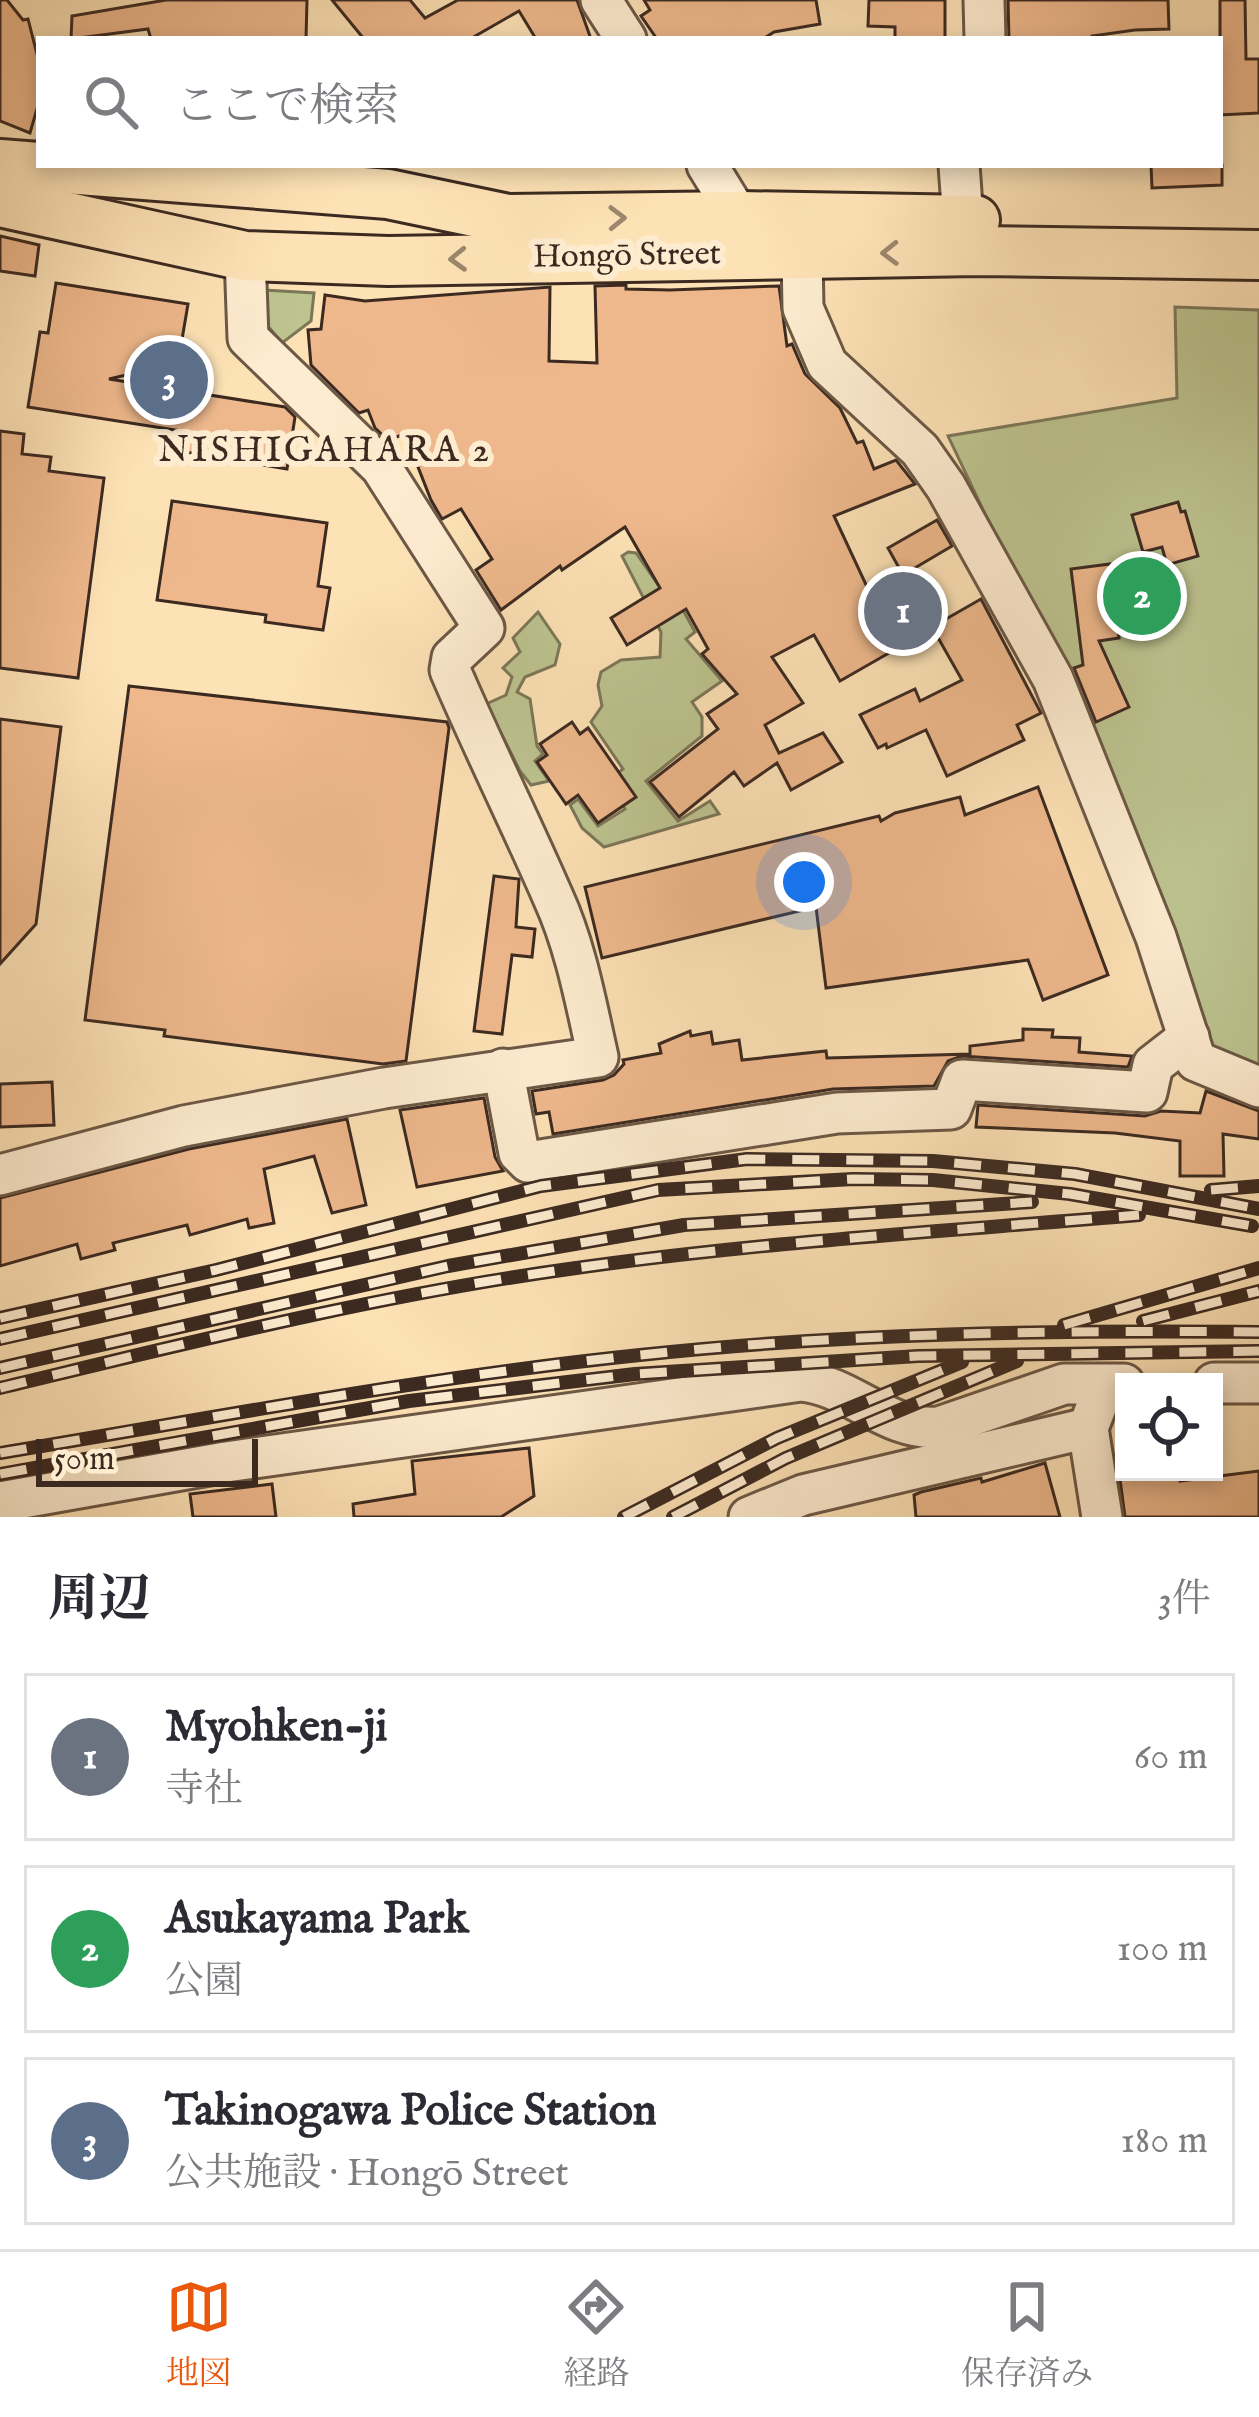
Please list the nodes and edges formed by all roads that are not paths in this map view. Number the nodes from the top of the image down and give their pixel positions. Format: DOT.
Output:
graph roads {
  1 [pos="601,0"];
  2 [pos="984,0"];
  3 [pos="624,36"];
  4 [pos="985,36"];
  5 [pos="0,164"];
  6 [pos="709,168"];
  7 [pos="959,168"];
  8 [pos="224,180"];
  9 [pos="61,192"];
  10 [pos="0,202"];
  11 [pos="963,220"];
  12 [pos="1259,223"];
  13 [pos="768,242"];
  14 [pos="233,253"];
  15 [pos="1259,256"];
  16 [pos="1189,1037"];
  17 [pos="503,1069"];
  18 [pos="1259,1087"];
  19 [pos="0,1175"];
  20 [pos="1223,1383"];
  21 [pos="1259,1383"];
  22 [pos="1110,1385"];
  23 [pos="1088,1428"];
  24 [pos="0,1502"];
  25 [pos="749,1517"];
  26 [pos="1102,1517"];
  1 -- 3 [label="street"];
  2 -- 4 [label="street"];
  5 -- 9 [label="main road, Hongō Street"];
  6 -- 13 [label="street"];
  7 -- 11 [label="street"];
  8 -- 9 [label="main road, Hongō Street"];
  8 -- 13 [label="main road, Hongō Street, one-way"];
  8 -- 14 [label="main road"];
  9 -- 10 [label="main road, Hongō Street"];
  9 -- 14 [label="main road, Hongō Street"];
  11 -- 12 [label="main road, Hongō Street"];
  11 -- 13 [label="main road, Hongō Street"];
  13 -- 14 [label="main road, Hongō Street, one-way"];
  15 -- 13 [label="main road, Hongō Street, one-way"];
  13 -- 16 [label="street"];
  14 -- 17 [label="street"];
  16 -- 17 [label="street"];
  16 -- 18 [label="street"];
  17 -- 19 [label="street"];
  20 -- 21 [label="street"];
  22 -- 23 [label="street"];
  22 -- 24 [label="street"];
  23 -- 25 [label="street"];
  23 -- 26 [label="street"];
}
